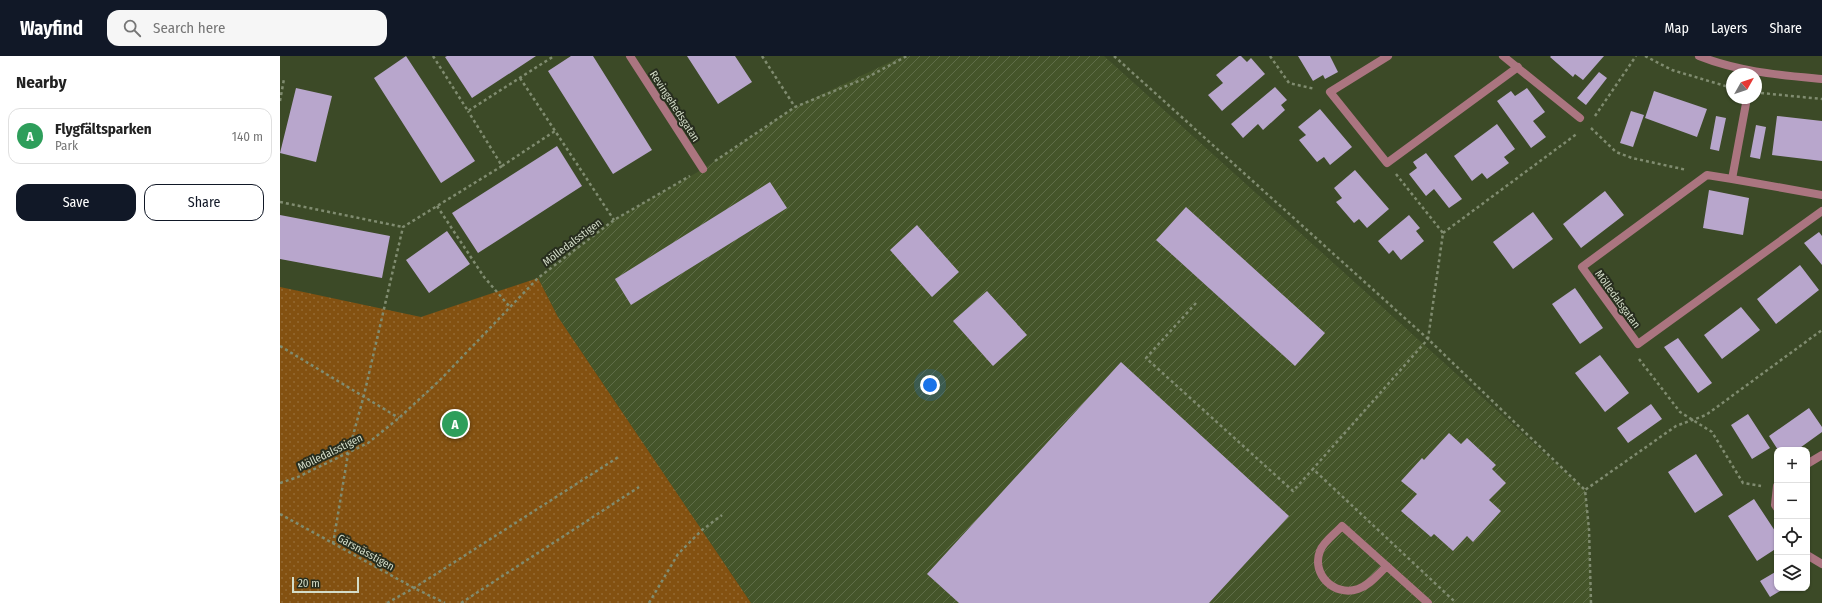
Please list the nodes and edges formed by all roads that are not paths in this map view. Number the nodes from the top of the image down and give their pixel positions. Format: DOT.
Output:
graph roads {
  1 [pos="630,56"];
  2 [pos="1388,56"];
  3 [pos="1503,56"];
  4 [pos="1699,56"];
  5 [pos="1518,67"];
  6 [pos="1734,68"];
  7 [pos="1762,74"];
  8 [pos="1822,79"];
  9 [pos="1746,104"];
  10 [pos="1580,118"];
  11 [pos="702,169"];
  12 [pos="1732,179"];
  13 [pos="1822,195"];
  14 [pos="1822,211"];
  15 [pos="1822,455"];
  16 [pos="1810,462"];
  17 [pos="1810,557"];
  18 [pos="1822,564"];
  19 [pos="1387,566"];
  20 [pos="1428,603"];
  1 -- 11 [label="street, Revingehedsgatan"];
  2 -- 5 [label="street"];
  3 -- 5 [label="street"];
  4 -- 6 [label="street"];
  5 -- 10 [label="street"];
  7 -- 8 [label="street"];
  9 -- 12 [label="street"];
  12 -- 13 [label="street"];
  12 -- 14 [label="street, Mölledalsgatan"];
  15 -- 16 [label="street"];
  17 -- 18 [label="street"];
  19 -- 19 [label="street"];
  19 -- 20 [label="street"];
}
